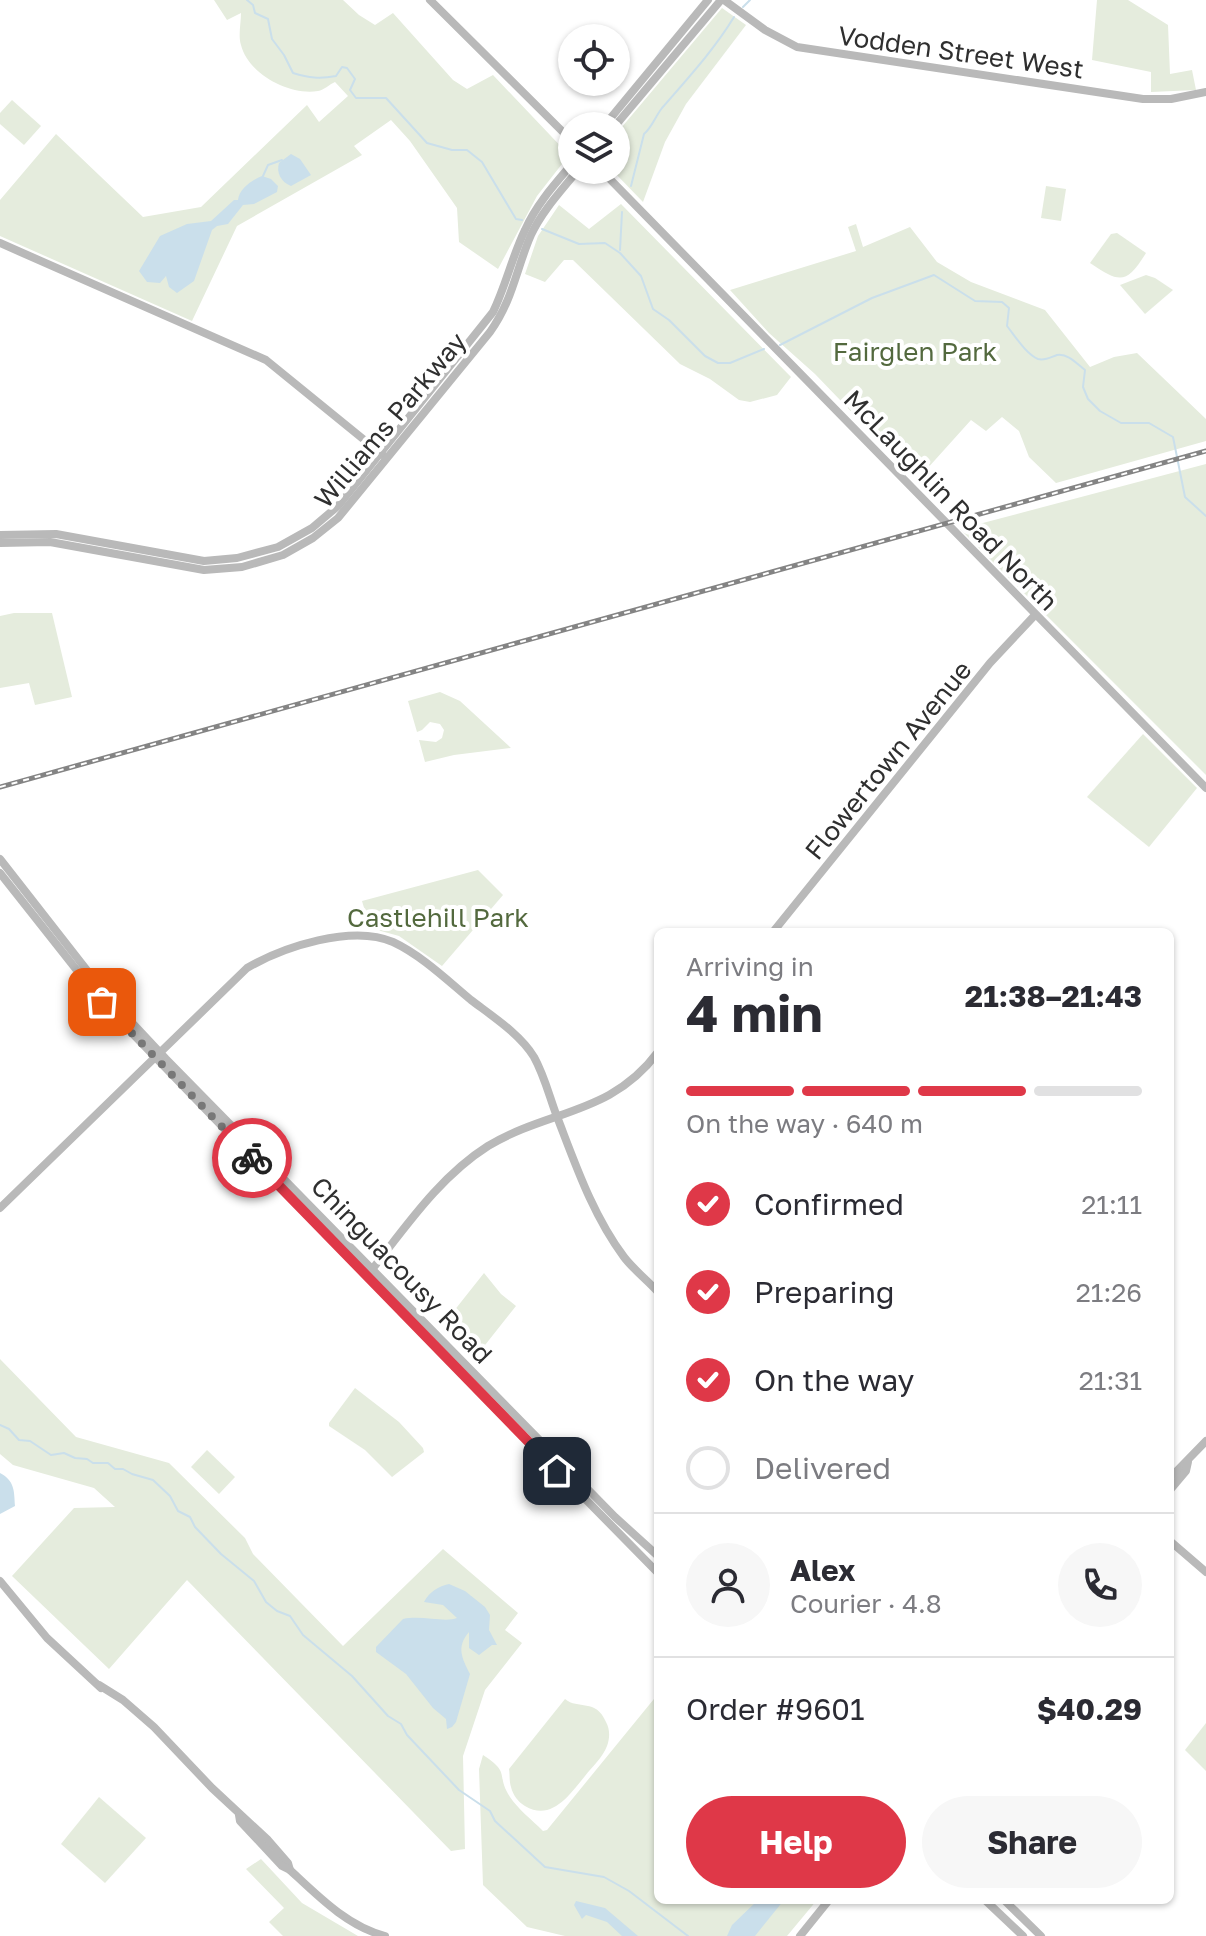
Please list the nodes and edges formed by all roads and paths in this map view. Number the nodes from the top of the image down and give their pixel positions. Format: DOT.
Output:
graph roads {
  1 [pos="430,0"];
  2 [pos="708,0"];
  3 [pos="722,0"];
  4 [pos="1206,92"];
  5 [pos="616,112"];
  6 [pos="627,112"];
  7 [pos="558,127"];
  8 [pos="558,184"];
  9 [pos="565,184"];
  10 [pos="615,184"];
  11 [pos="540,211"];
  12 [pos="0,243"];
  13 [pos="384,456"];
  14 [pos="0,535"];
  15 [pos="0,543"];
  16 [pos="1035,615"];
  17 [pos="1206,788"];
  18 [pos="0,859"];
  19 [pos="0,873"];
  20 [pos="776,928"];
  21 [pos="159,1056"];
  22 [pos="654,1057"];
  23 [pos="557,1117"];
  24 [pos="0,1208"];
  25 [pos="370,1272"];
  26 [pos="654,1288"];
  27 [pos="1206,1441"];
  28 [pos="1188,1462"];
  29 [pos="1174,1473"];
  30 [pos="1174,1485"];
  31 [pos="1174,1544"];
  32 [pos="654,1552"];
  33 [pos="654,1569"];
  34 [pos="1206,1572"];
  35 [pos="0,1581"];
  36 [pos="826,1904"];
  37 [pos="989,1904"];
  38 [pos="1008,1904"];
  39 [pos="385,1936"];
  40 [pos="800,1936"];
  41 [pos="1023,1936"];
  42 [pos="1041,1936"];
  1 -- 7 [label="main road"];
  2 -- 5 [label="main road"];
  3 -- 4 [label="main road, Vodden Street West"];
  3 -- 6 [label="main road"];
  8 -- 11 [label="main road, Williams Parkway"];
  9 -- 11 [label="main road, Williams Parkway"];
  10 -- 16 [label="main road, McLaughlin Road North"];
  11 -- 13 [label="main road, Williams Parkway"];
  12 -- 13 [label="main road"];
  13 -- 14 [label="main road, Williams Parkway"];
  13 -- 15 [label="main road, Williams Parkway"];
  16 -- 17 [label="main road, McLaughlin Road North"];
  16 -- 20 [label="main road, Flowertown Avenue"];
  18 -- 21 [label="main road, Chinguacousy Road"];
  19 -- 21 [label="main road, Chinguacousy Road"];
  21 -- 23 [label="main road"];
  21 -- 24 [label="main road"];
  21 -- 25 [label="main road, Chinguacousy Road"];
  22 -- 23 [label="main road"];
  23 -- 25 [label="main road"];
  23 -- 26 [label="main road"];
  25 -- 32 [label="main road, Chinguacousy Road"];
  25 -- 33 [label="main road, Chinguacousy Road"];
  27 -- 28 [label="main road"];
  28 -- 29 [label="main road"];
  28 -- 30 [label="main road"];
  31 -- 34 [label="main road"];
  35 -- 39 [label="main road"];
  36 -- 40 [label="main road"];
  37 -- 41 [label="main road"];
  38 -- 42 [label="main road"];
}
